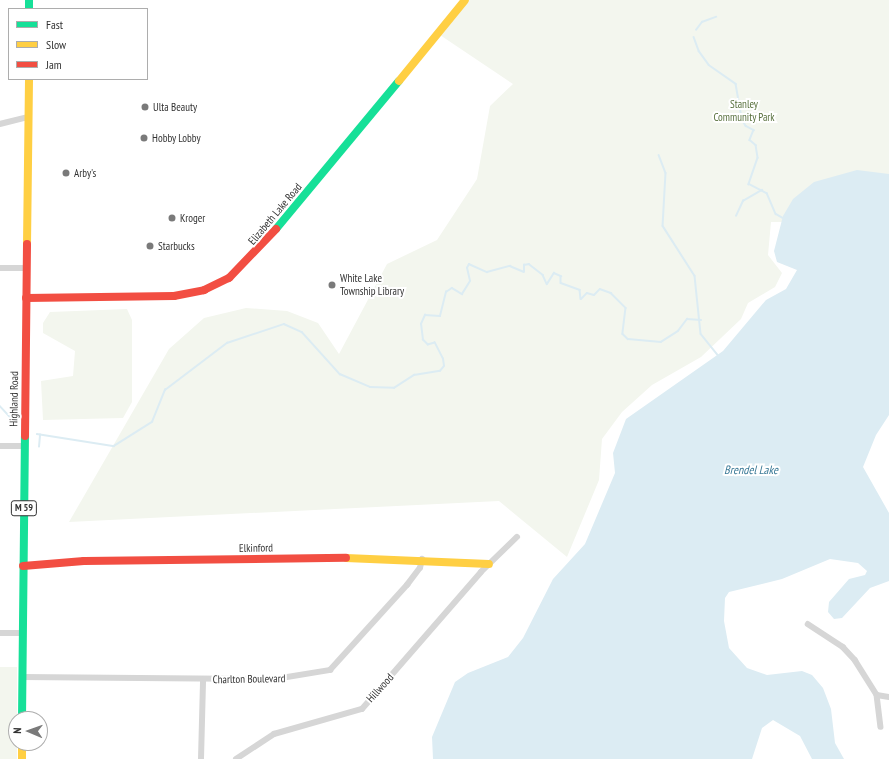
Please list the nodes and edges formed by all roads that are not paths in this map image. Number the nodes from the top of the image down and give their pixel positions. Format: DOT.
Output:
graph roads {
  1 [pos="465,0"];
  2 [pos="29,80"];
  3 [pos="28,117"];
  4 [pos="0,124"];
  5 [pos="0,268"];
  6 [pos="26,268"];
  7 [pos="26,298"];
  8 [pos="0,446"];
  9 [pos="25,446"];
  10 [pos="517,537"];
  11 [pos="422,559"];
  12 [pos="489,564"];
  13 [pos="23,566"];
  14 [pos="808,624"];
  15 [pos="0,633"];
  16 [pos="23,633"];
  17 [pos="22,677"];
  18 [pos="203,680"];
  19 [pos="877,696"];
  20 [pos="889,697"];
  21 [pos="22,711"];
  22 [pos="881,727"];
  23 [pos="201,759"];
  24 [pos="236,759"];
  1 -- 7 [label="main road, Elizabeth Lake Road"];
  2 -- 3 [label="main road, Highland Road / M 59"];
  3 -- 4 [label="street"];
  3 -- 6 [label="main road, Highland Road / M 59"];
  5 -- 6 [label="street"];
  6 -- 7 [label="main road, Highland Road / M 59"];
  7 -- 9 [label="main road, Highland Road / M 59"];
  8 -- 9 [label="street"];
  9 -- 13 [label="main road, Highland Road / M 59"];
  10 -- 12 [label="street, Hillwood"];
  11 -- 12 [label="main road, Elkinford"];
  11 -- 13 [label="main road, Elkinford"];
  11 -- 18 [label="street, Charlton Boulevard"];
  12 -- 24 [label="street, Hillwood"];
  13 -- 16 [label="main road, Highland Road / M 59"];
  14 -- 19 [label="street"];
  15 -- 16 [label="street"];
  16 -- 17 [label="main road, Highland Road / M 59"];
  17 -- 18 [label="street, Charlton Boulevard"];
  17 -- 21 [label="main road, Highland Road / M 59"];
  18 -- 23 [label="street"];
  19 -- 20 [label="street"];
  19 -- 22 [label="street"];
}
